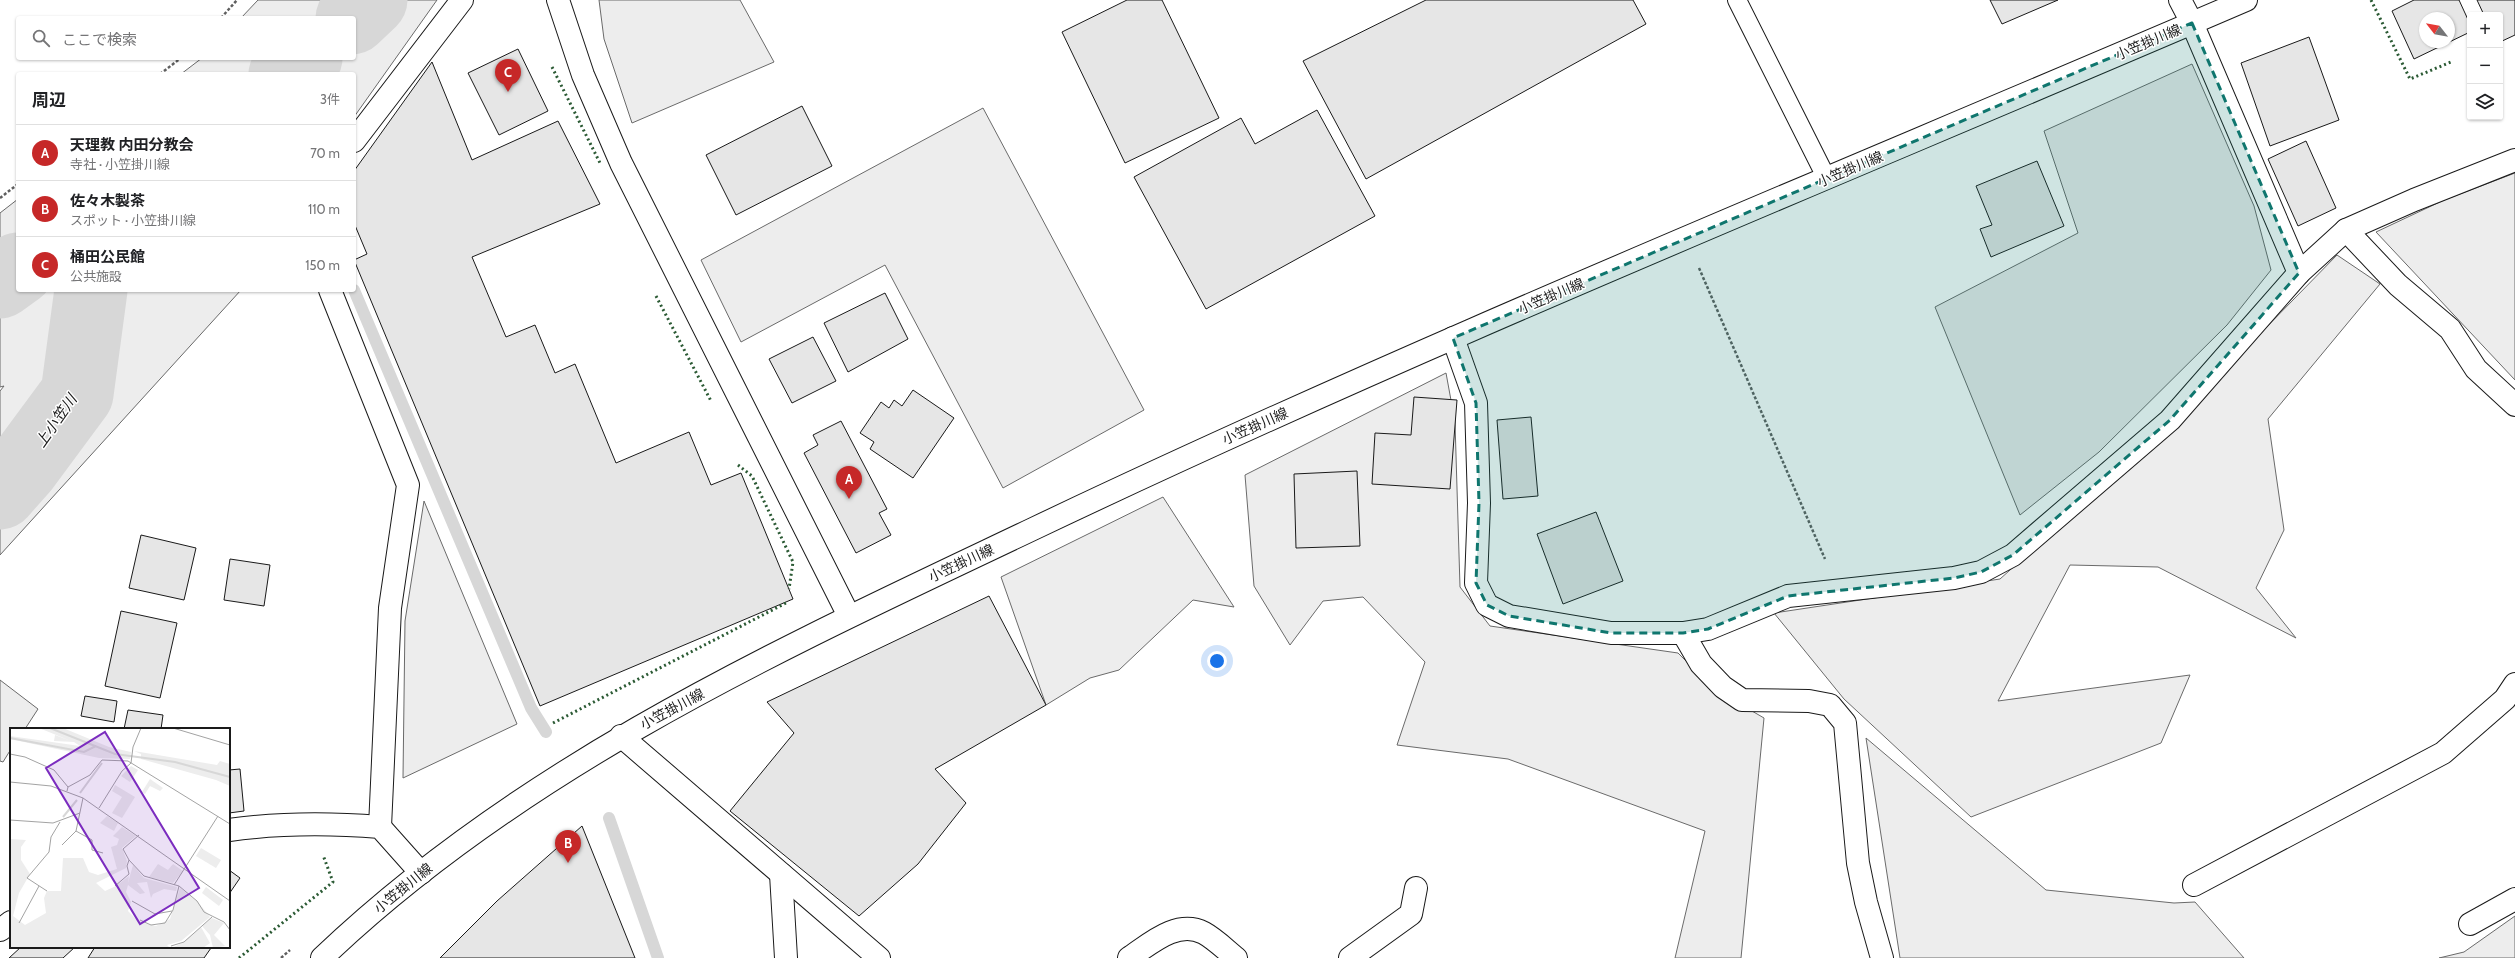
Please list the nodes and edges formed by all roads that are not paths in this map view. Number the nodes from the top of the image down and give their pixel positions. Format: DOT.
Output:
graph roads {
  1 [pos="462,0"];
  2 [pos="558,0"];
  3 [pos="1737,0"];
  4 [pos="2180,0"];
  5 [pos="2246,0"];
  6 [pos="2192,23"];
  7 [pos="356,138"];
  8 [pos="2515,160"];
  9 [pos="1827,179"];
  10 [pos="2346,230"];
  11 [pos="2299,273"];
  12 [pos="331,292"];
  13 [pos="1454,338"];
  14 [pos="2515,405"];
  15 [pos="849,616"];
  16 [pos="1683,632"];
  17 [pos="2515,684"];
  18 [pos="621,736"];
  19 [pos="380,827"];
  20 [pos="230,830"];
  21 [pos="420,873"];
  22 [pos="781,874"];
  23 [pos="2194,885"];
  24 [pos="1416,888"];
  25 [pos="2515,899"];
  26 [pos="10,923"];
  27 [pos="2470,924"];
  28 [pos="0,930"];
  29 [pos="322,958"];
  30 [pos="786,958"];
  31 [pos="879,958"];
  32 [pos="1129,958"];
  33 [pos="1236,958"];
  34 [pos="1350,958"];
  35 [pos="1882,958"];
  1 -- 7 [label="street"];
  2 -- 15 [label="street"];
  3 -- 9 [label="lane"];
  4 -- 6 [label="street"];
  5 -- 6 [label="street, 小笠掛川線"];
  6 -- 9 [label="street, 小笠掛川線"];
  6 -- 11 [label="street"];
  8 -- 10 [label="street"];
  9 -- 13 [label="street, 小笠掛川線"];
  10 -- 11 [label="street"];
  10 -- 14 [label="street"];
  11 -- 16 [label="street"];
  12 -- 19 [label="street"];
  13 -- 15 [label="street, 小笠掛川線"];
  13 -- 16 [label="street"];
  15 -- 18 [label="street, 小笠掛川線"];
  16 -- 35 [label="street"];
  17 -- 23 [label="street"];
  18 -- 21 [label="street, 小笠掛川線"];
  18 -- 22 [label="street"];
  19 -- 20 [label="street"];
  19 -- 21 [label="street"];
  21 -- 29 [label="street, 小笠掛川線"];
  22 -- 30 [label="street"];
  22 -- 31 [label="street"];
  24 -- 34 [label="street"];
  25 -- 27 [label="street"];
  26 -- 28 [label="street"];
  32 -- 33 [label="street"];
}
